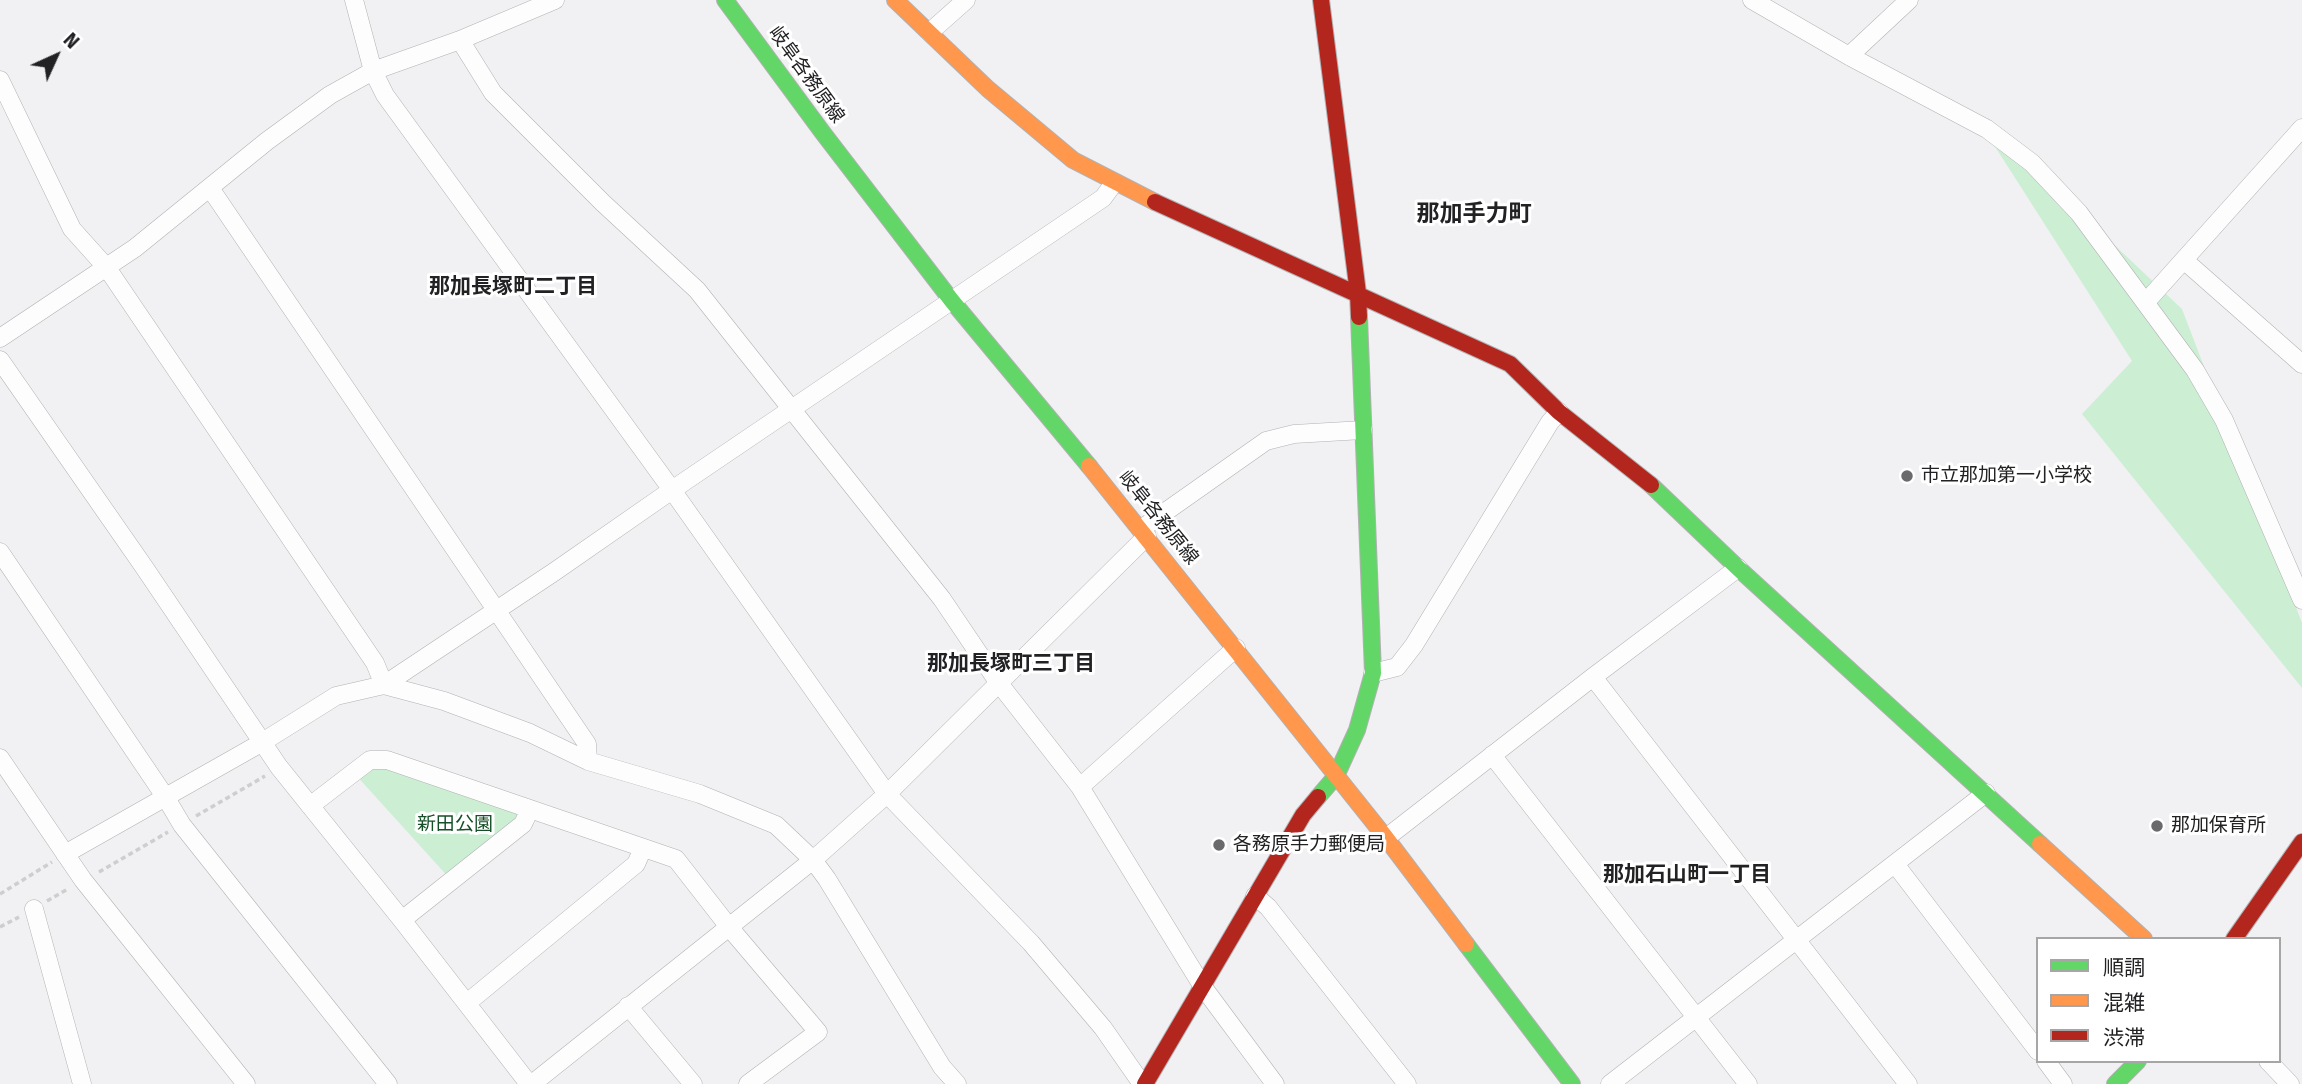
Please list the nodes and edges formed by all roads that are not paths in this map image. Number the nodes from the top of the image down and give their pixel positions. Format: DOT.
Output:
graph roads {
  1 [pos="354,0"];
  2 [pos="555,0"];
  3 [pos="725,0"];
  4 [pos="895,0"];
  5 [pos="966,0"];
  6 [pos="1321,0"];
  7 [pos="1752,0"];
  8 [pos="1909,0"];
  9 [pos="930,32"];
  10 [pos="460,40"];
  11 [pos="1849,56"];
  12 [pos="373,71"];
  13 [pos="0,80"];
  14 [pos="2302,128"];
  15 [pos="1114,183"];
  16 [pos="210,188"];
  17 [pos="2186,261"];
  18 [pos="107,268"];
  19 [pos="1357,293"];
  20 [pos="951,301"];
  21 [pos="2146,302"];
  22 [pos="0,338"];
  23 [pos="0,360"];
  24 [pos="2302,365"];
  25 [pos="790,410"];
  26 [pos="1559,412"];
  27 [pos="1363,430"];
  28 [pos="671,490"];
  29 [pos="1144,532"];
  30 [pos="0,552"];
  31 [pos="1738,568"];
  32 [pos="2302,600"];
  33 [pos="496,610"];
  34 [pos="1236,649"];
  35 [pos="1373,673"];
  36 [pos="1593,677"];
  37 [pos="998,682"];
  38 [pos="384,685"];
  39 [pos="261,743"];
  40 [pos="1492,755"];
  41 [pos="0,758"];
  42 [pos="588,761"];
  43 [pos="1336,776"];
  44 [pos="1080,787"];
  45 [pos="887,793"];
  46 [pos="1986,793"];
  47 [pos="166,798"];
  48 [pos="310,806"];
  49 [pos="530,809"];
  50 [pos="1386,838"];
  51 [pos="2302,842"];
  52 [pos="643,848"];
  53 [pos="65,854"];
  54 [pos="813,860"];
  55 [pos="1895,864"];
  56 [pos="1255,896"];
  57 [pos="34,909"];
  58 [pos="402,920"];
  59 [pos="729,927"];
  60 [pos="2142,937"];
  61 [pos="2235,937"];
  62 [pos="1796,940"];
  63 [pos="1203,987"];
  64 [pos="467,1003"];
  65 [pos="628,1006"];
  66 [pos="1697,1017"];
  67 [pos="2036,1048"];
  68 [pos="2047,1063"];
  69 [pos="2136,1063"];
  70 [pos="2270,1063"];
  71 [pos="82,1084"];
  72 [pos="246,1084"];
  73 [pos="388,1084"];
  74 [pos="531,1084"];
  75 [pos="693,1084"];
  76 [pos="748,1084"];
  77 [pos="957,1084"];
  78 [pos="1144,1084"];
  79 [pos="1275,1084"];
  80 [pos="1407,1084"];
  81 [pos="1572,1084"];
  82 [pos="1610,1084"];
  83 [pos="1748,1084"];
  84 [pos="1908,1084"];
  85 [pos="2063,1084"];
  86 [pos="2115,1084"];
  87 [pos="2290,1084"];
  1 -- 12 [label="street"];
  2 -- 10 [label="street"];
  3 -- 20 [label="street, 岐阜各務原線"];
  4 -- 9 [label="street"];
  5 -- 9 [label="street"];
  6 -- 19 [label="street"];
  7 -- 11 [label="street"];
  8 -- 11 [label="street"];
  9 -- 15 [label="street"];
  10 -- 12 [label="street"];
  10 -- 25 [label="street"];
  11 -- 21 [label="street"];
  12 -- 16 [label="street"];
  12 -- 28 [label="street"];
  13 -- 18 [label="street"];
  14 -- 17 [label="street"];
  15 -- 19 [label="street"];
  15 -- 20 [label="street"];
  16 -- 18 [label="street"];
  16 -- 33 [label="street"];
  17 -- 21 [label="street"];
  17 -- 24 [label="street"];
  18 -- 22 [label="street"];
  18 -- 38 [label="street"];
  19 -- 26 [label="street"];
  19 -- 27 [label="street"];
  20 -- 25 [label="street"];
  20 -- 29 [label="street, 岐阜各務原線"];
  21 -- 32 [label="street"];
  23 -- 39 [label="street"];
  25 -- 28 [label="street"];
  25 -- 37 [label="street"];
  26 -- 31 [label="street"];
  26 -- 35 [label="street"];
  27 -- 29 [label="street"];
  27 -- 35 [label="street"];
  28 -- 33 [label="street"];
  28 -- 45 [label="street"];
  29 -- 34 [label="street, 岐阜各務原線"];
  29 -- 37 [label="street"];
  30 -- 47 [label="street"];
  31 -- 36 [label="street"];
  31 -- 46 [label="street"];
  33 -- 38 [label="street"];
  33 -- 42 [label="street"];
  34 -- 43 [label="street, 岐阜各務原線"];
  34 -- 44 [label="street"];
  35 -- 43 [label="street"];
  36 -- 40 [label="street"];
  36 -- 62 [label="street"];
  37 -- 44 [label="street"];
  37 -- 45 [label="street"];
  38 -- 39 [label="street"];
  38 -- 42 [label="street"];
  39 -- 47 [label="street"];
  39 -- 48 [label="street"];
  40 -- 50 [label="street"];
  40 -- 66 [label="street"];
  41 -- 53 [label="street"];
  42 -- 54 [label="street"];
  43 -- 50 [label="street, 岐阜各務原線"];
  43 -- 56 [label="street"];
  44 -- 63 [label="street"];
  45 -- 54 [label="street"];
  45 -- 78 [label="street"];
  46 -- 55 [label="street"];
  46 -- 60 [label="street"];
  47 -- 53 [label="street"];
  47 -- 73 [label="street"];
  48 -- 49 [label="street"];
  48 -- 58 [label="street"];
  49 -- 52 [label="street"];
  49 -- 58 [label="street"];
  50 -- 81 [label="street, 岐阜各務原線"];
  51 -- 61 [label="street"];
  52 -- 59 [label="street"];
  52 -- 64 [label="street"];
  53 -- 72 [label="street"];
  54 -- 59 [label="street"];
  54 -- 77 [label="street"];
  55 -- 62 [label="street"];
  55 -- 67 [label="street"];
  56 -- 63 [label="street"];
  56 -- 80 [label="street"];
  57 -- 71 [label="street"];
  58 -- 64 [label="street"];
  59 -- 65 [label="street"];
  59 -- 76 [label="street"];
  62 -- 66 [label="street"];
  62 -- 84 [label="street"];
  63 -- 78 [label="street"];
  63 -- 79 [label="street"];
  64 -- 74 [label="street"];
  65 -- 74 [label="street"];
  65 -- 75 [label="street"];
  66 -- 82 [label="street"];
  66 -- 83 [label="street"];
  68 -- 85 [label="street"];
  69 -- 86 [label="street"];
  70 -- 87 [label="street"];
}
